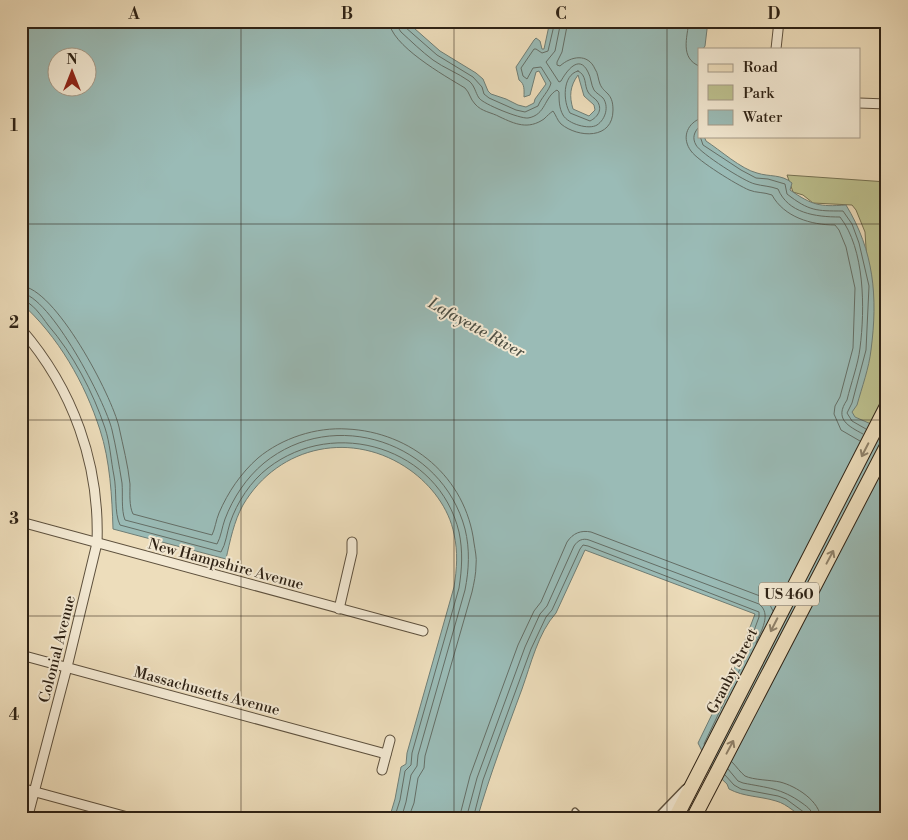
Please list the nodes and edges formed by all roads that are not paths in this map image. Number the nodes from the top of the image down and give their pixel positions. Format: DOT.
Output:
graph roads {
  1 [pos="780,21"];
  2 [pos="776,48"];
  3 [pos="860,103"];
  4 [pos="887,104"];
  5 [pos="887,234"];
  6 [pos="887,277"];
  7 [pos="21,328"];
  8 [pos="887,406"];
  9 [pos="887,446"];
  10 [pos="21,522"];
  11 [pos="352,542"];
  12 [pos="97,543"];
  13 [pos="339,609"];
  14 [pos="423,631"];
  15 [pos="21,655"];
  16 [pos="68,668"];
  17 [pos="390,740"];
  18 [pos="386,754"];
  19 [pos="382,770"];
  20 [pos="693,783"];
  21 [pos="21,788"];
  22 [pos="34,792"];
  23 [pos="575,811"];
  24 [pos="27,819"];
  25 [pos="135,819"];
  26 [pos="583,819"];
  27 [pos="659,819"];
  28 [pos="675,819"];
  29 [pos="693,819"];
  1 -- 2 [label="street"];
  3 -- 4 [label="street"];
  5 -- 6 [label="lane"];
  7 -- 12 [label="street, Colonial Avenue"];
  8 -- 20 [label="main road, Granby Street / US 460, one-way"];
  29 -- 9 [label="main road, US 460, one-way"];
  10 -- 12 [label="street, New Hampshire Avenue"];
  11 -- 13 [label="street"];
  12 -- 13 [label="street, New Hampshire Avenue"];
  12 -- 16 [label="street, Colonial Avenue"];
  13 -- 14 [label="street, New Hampshire Avenue"];
  15 -- 16 [label="street, Massachusetts Avenue"];
  16 -- 18 [label="street, Massachusetts Avenue"];
  16 -- 22 [label="street, Colonial Avenue"];
  17 -- 18 [label="street"];
  18 -- 19 [label="street"];
  20 -- 27 [label="street"];
  20 -- 28 [label="main road, Granby Street / US 460"];
  21 -- 22 [label="street"];
  22 -- 24 [label="street, Colonial Avenue"];
  22 -- 25 [label="street"];
  23 -- 26 [label="lane"];
}
